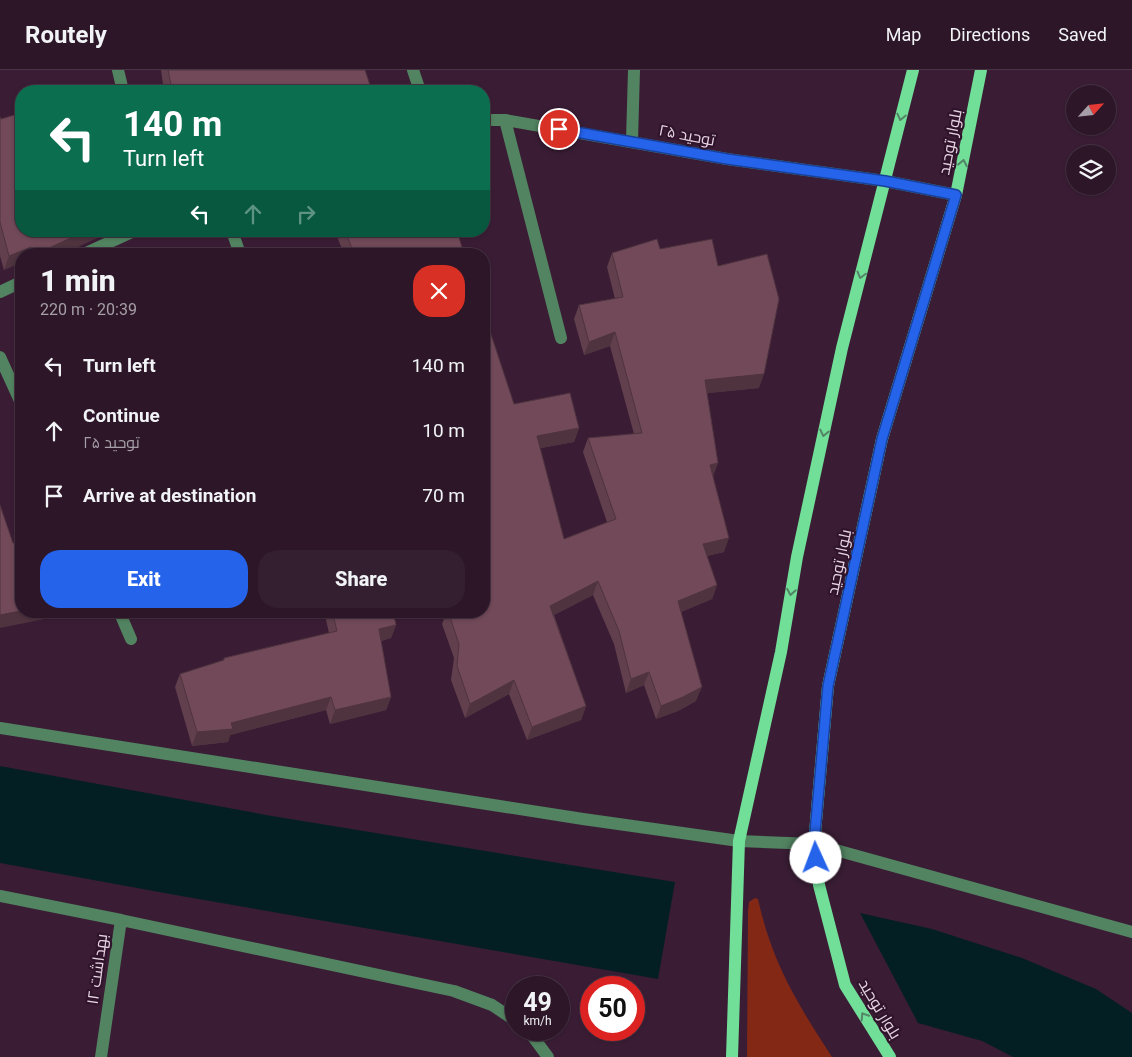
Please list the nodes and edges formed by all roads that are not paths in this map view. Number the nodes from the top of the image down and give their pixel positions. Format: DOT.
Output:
graph roads {
  1 [pos="118,70"];
  2 [pos="413,70"];
  3 [pos="634,70"];
  4 [pos="913,70"];
  5 [pos="981,70"];
  6 [pos="122,85"];
  7 [pos="418,85"];
  8 [pos="490,120"];
  9 [pos="505,120"];
  10 [pos="632,141"];
  11 [pos="885,181"];
  12 [pos="956,195"];
  13 [pos="121,237"];
  14 [pos="97,248"];
  15 [pos="15,285"];
  16 [pos="0,292"];
  17 [pos="562,338"];
  18 [pos="0,357"];
  19 [pos="15,390"];
  20 [pos="122,618"];
  21 [pos="132,639"];
  22 [pos="0,728"];
  23 [pos="739,841"];
  24 [pos="814,844"];
  25 [pos="0,896"];
  26 [pos="121,920"];
  27 [pos="1132,932"];
  28 [pos="505,1014"];
  29 [pos="536,1041"];
  30 [pos="101,1057"];
  31 [pos="548,1057"];
  32 [pos="732,1057"];
  33 [pos="890,1057"];
  1 -- 6 [label="street"];
  2 -- 7 [label="street"];
  3 -- 10 [label="street"];
  4 -- 11 [label="main road, one-way"];
  12 -- 5 [label="main road, بلوار توحید, one-way"];
  8 -- 9 [label="street, توحید ۲۵"];
  9 -- 10 [label="street, توحید ۲۵"];
  9 -- 17 [label="street"];
  10 -- 11 [label="street, توحید ۲۵"];
  11 -- 12 [label="street, توحید ۲۵"];
  11 -- 23 [label="main road, one-way"];
  12 -- 24 [label="main road, بلوار توحید"];
  13 -- 14 [label="street"];
  15 -- 16 [label="street"];
  18 -- 19 [label="street"];
  20 -- 21 [label="street"];
  22 -- 23 [label="street"];
  23 -- 24 [label="street"];
  23 -- 32 [label="main road"];
  24 -- 27 [label="street"];
  33 -- 24 [label="main road, بلوار توحید, one-way"];
  25 -- 26 [label="street, بهداشت ۱۲"];
  26 -- 28 [label="street"];
  26 -- 30 [label="street, بهداشت ۱۲"];
  29 -- 31 [label="street"];
}
